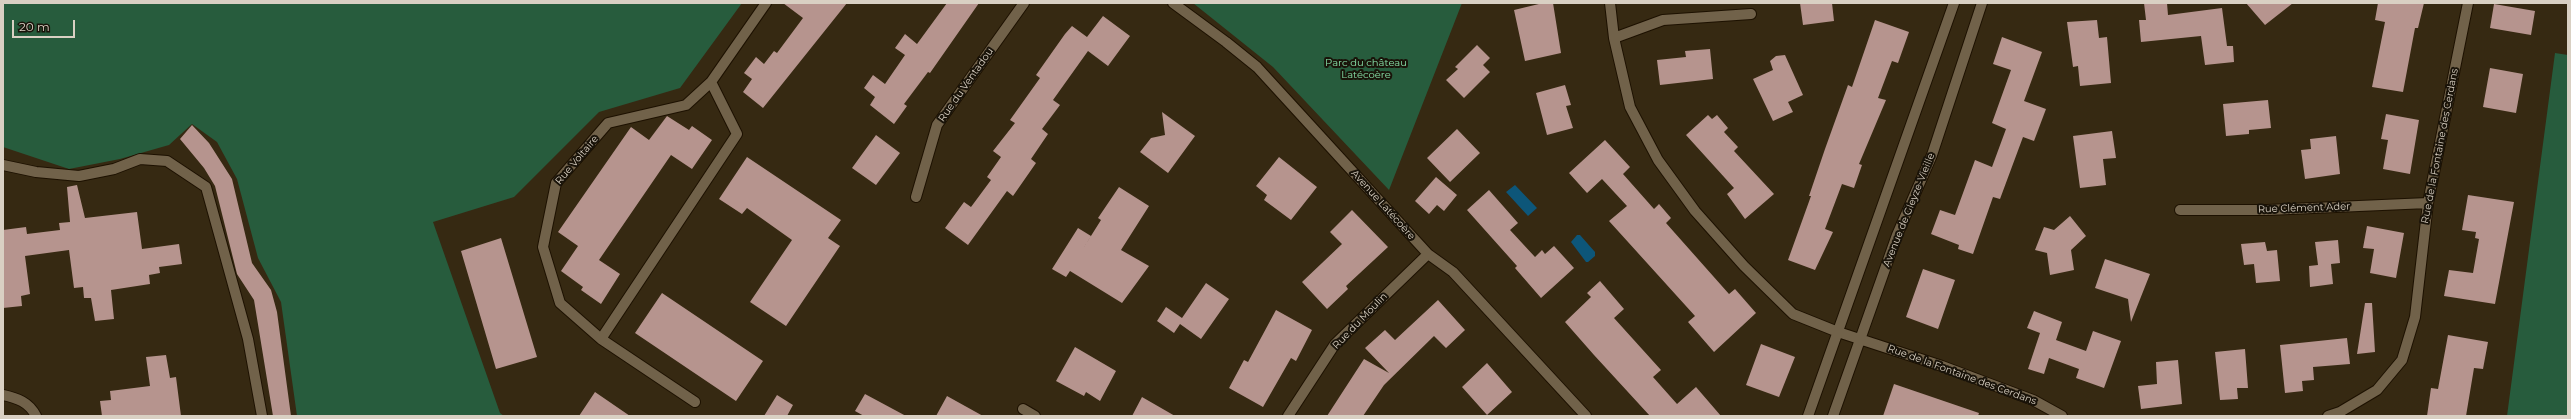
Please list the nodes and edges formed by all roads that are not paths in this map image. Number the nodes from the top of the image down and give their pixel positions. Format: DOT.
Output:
graph roads {
  1 [pos="766,3"];
  2 [pos="1024,3"];
  3 [pos="1172,3"];
  4 [pos="1610,3"];
  5 [pos="1954,3"];
  6 [pos="1982,3"];
  7 [pos="2468,3"];
  8 [pos="1751,14"];
  9 [pos="1614,38"];
  10 [pos="711,82"];
  11 [pos="3,165"];
  12 [pos="916,197"];
  13 [pos="2428,203"];
  14 [pos="2180,210"];
  15 [pos="1428,254"];
  16 [pos="1838,332"];
  17 [pos="1861,338"];
  18 [pos="600,339"];
  19 [pos="3,395"];
  20 [pos="696,402"];
  21 [pos="1023,409"];
  22 [pos="36,416"];
  23 [pos="262,416"];
  24 [pos="1035,416"];
  25 [pos="1288,416"];
  26 [pos="1586,416"];
  27 [pos="1808,416"];
  28 [pos="1833,416"];
  29 [pos="2062,416"];
  30 [pos="2328,416"];
  1 -- 10 [label="street, Rue Voltaire"];
  2 -- 12 [label="street, Rue du Ventadou"];
  3 -- 15 [label="street, Avenue Latécoère"];
  4 -- 9 [label="street, Rue de la Fontaine des Cerdans"];
  5 -- 16 [label="street"];
  6 -- 17 [label="street, Avenue de Gleyze-Vieille"];
  7 -- 13 [label="street, Rue de la Fontaine des Cerdans"];
  8 -- 9 [label="street"];
  9 -- 16 [label="street, Rue de la Fontaine des Cerdans"];
  10 -- 18 [label="street"];
  10 -- 18 [label="street, Rue Voltaire"];
  11 -- 23 [label="street"];
  13 -- 14 [label="street, Rue Clément Ader"];
  13 -- 30 [label="street, Rue de la Fontaine des Cerdans"];
  15 -- 25 [label="street, Rue du Moulin"];
  15 -- 26 [label="street, Avenue Latécoère"];
  16 -- 17 [label="street, Rue de la Fontaine des Cerdans"];
  16 -- 27 [label="street"];
  17 -- 28 [label="street, Avenue de Gleyze-Vieille"];
  17 -- 29 [label="street, Rue de la Fontaine des Cerdans"];
  18 -- 20 [label="street, Rue Voltaire"];
  19 -- 22 [label="street"];
  21 -- 24 [label="street"];
}
